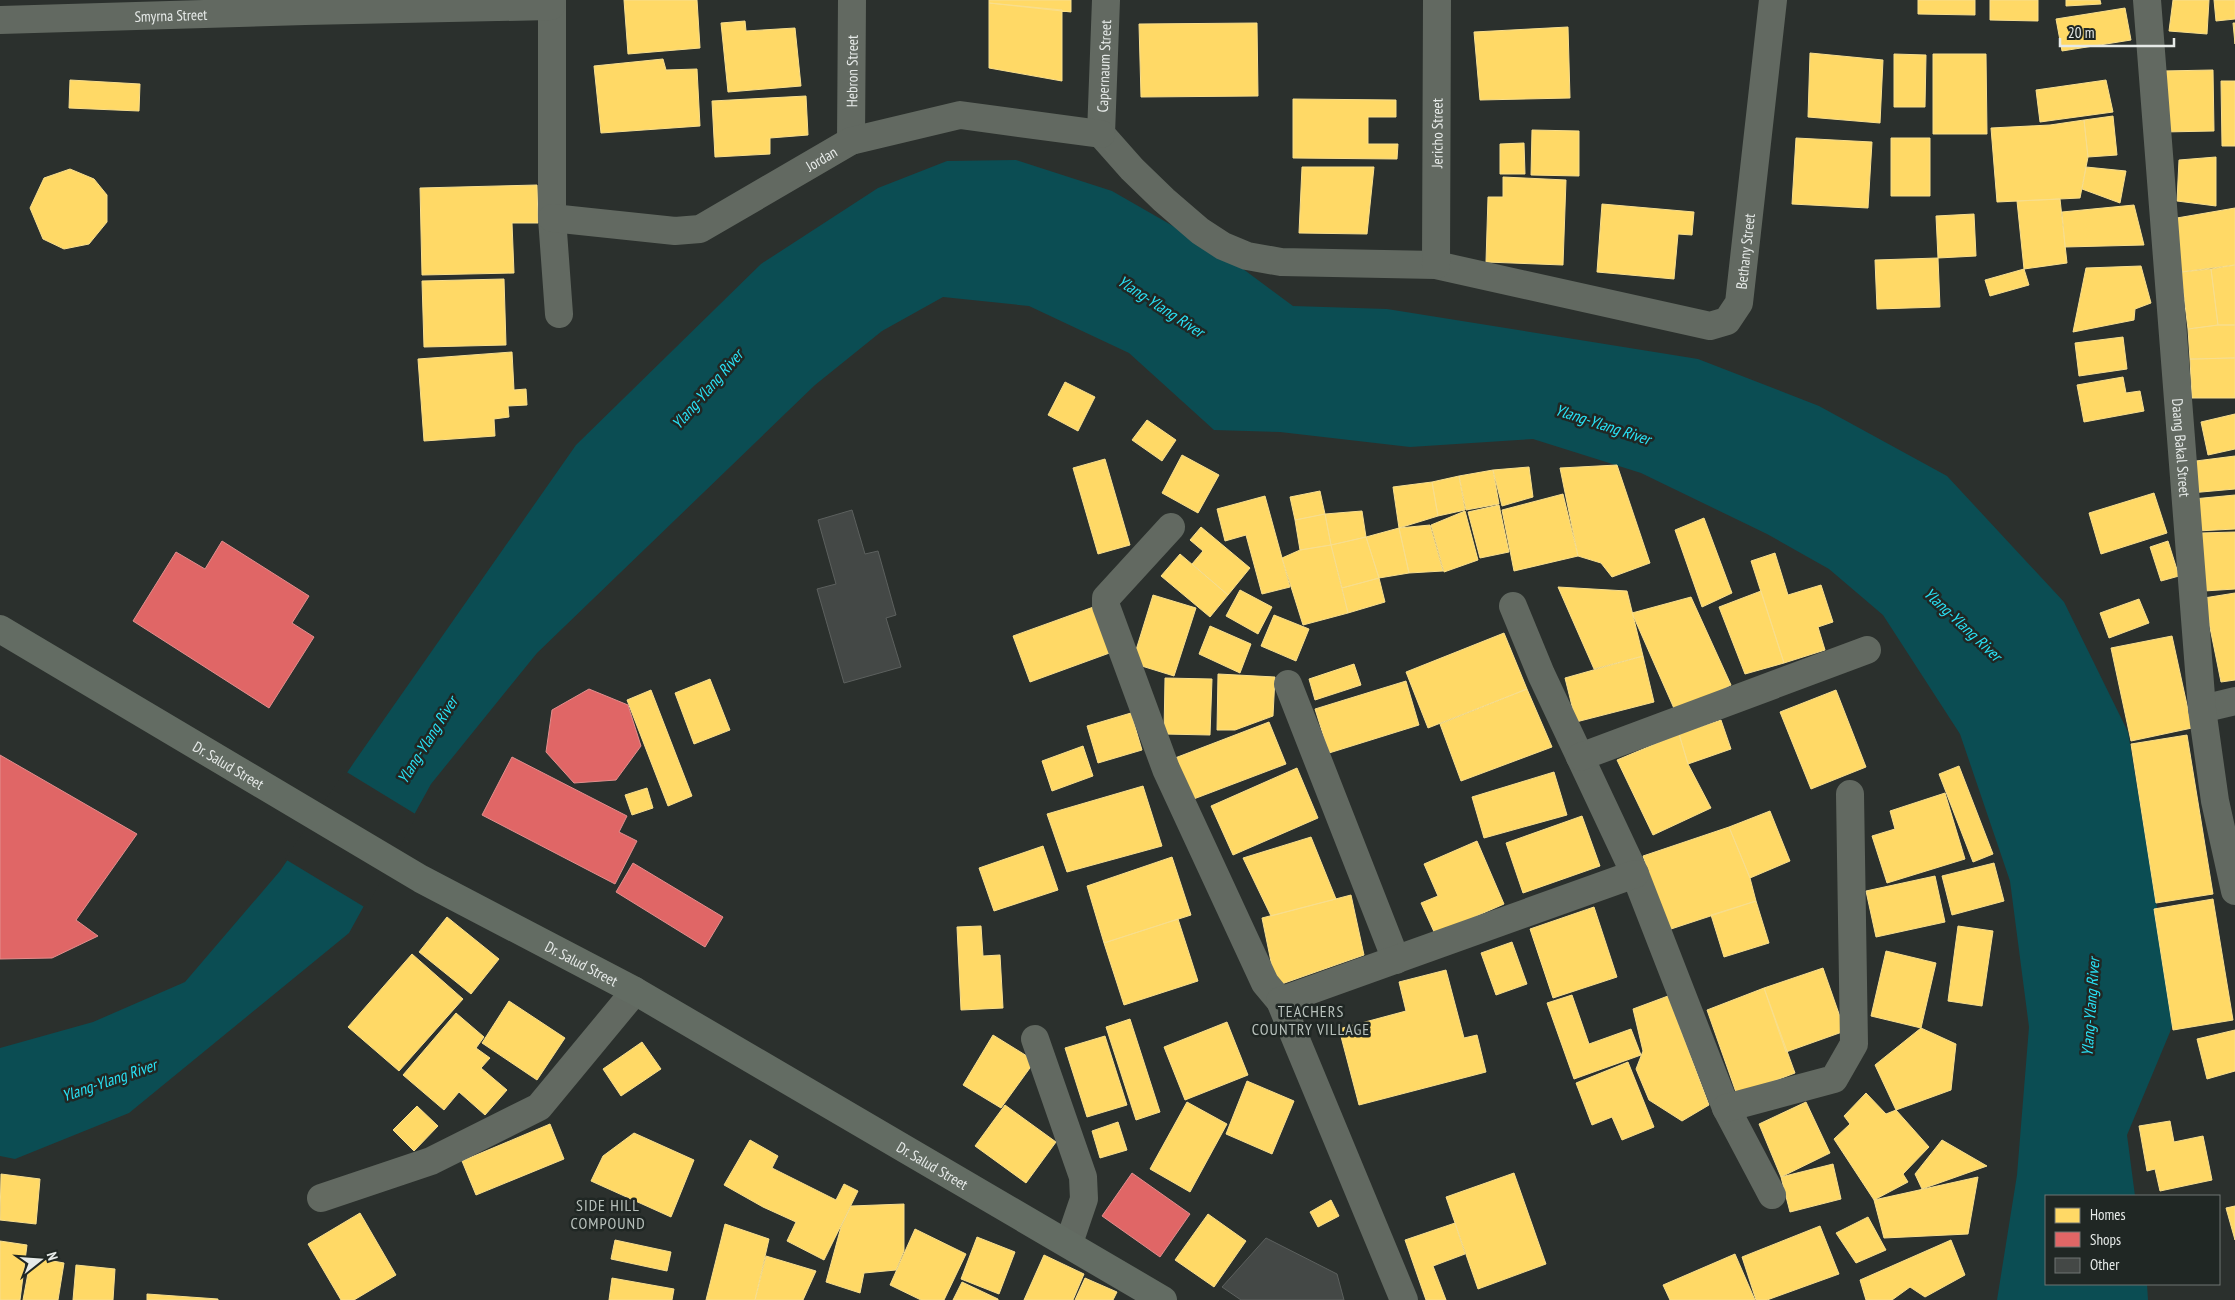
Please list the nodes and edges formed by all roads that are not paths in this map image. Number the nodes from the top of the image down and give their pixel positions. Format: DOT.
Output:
graph roads {
  1 [pos="852,0"];
  2 [pos="1106,0"];
  3 [pos="1437,0"];
  4 [pos="1774,0"];
  5 [pos="2147,0"];
  6 [pos="551,3"];
  7 [pos="305,5"];
  8 [pos="0,20"];
  9 [pos="1101,134"];
  10 [pos="851,142"];
  11 [pos="552,218"];
  12 [pos="1436,265"];
  13 [pos="559,314"];
  14 [pos="1172,527"];
  15 [pos="1513,606"];
  16 [pos="0,629"];
  17 [pos="1867,650"];
  18 [pos="1288,684"];
  19 [pos="2235,701"];
  20 [pos="2202,708"];
  21 [pos="1580,757"];
  22 [pos="1850,794"];
  23 [pos="1635,874"];
  24 [pos="2235,891"];
  25 [pos="1396,960"];
  26 [pos="635,991"];
  27 [pos="1280,1001"];
  28 [pos="1035,1039"];
  29 [pos="1726,1108"];
  30 [pos="1772,1196"];
  31 [pos="321,1198"];
  32 [pos="1069,1243"];
  33 [pos="1163,1300"];
  34 [pos="1404,1300"];
  1 -- 10 [label="street, Hebron Street"];
  2 -- 9 [label="street, Capernaum Street"];
  3 -- 12 [label="street, Jericho Street"];
  4 -- 12 [label="street, Bethany Street"];
  5 -- 20 [label="street, Daang Bakal Street"];
  6 -- 7 [label="street, Smyrna Street"];
  6 -- 11 [label="street"];
  7 -- 8 [label="street, Smyrna Street"];
  9 -- 10 [label="street, Jordan"];
  9 -- 12 [label="street, Bethany Street"];
  10 -- 11 [label="street, Jordan"];
  11 -- 13 [label="street"];
  14 -- 27 [label="street"];
  15 -- 21 [label="street"];
  16 -- 26 [label="main road, Dr. Salud Street"];
  17 -- 21 [label="street"];
  18 -- 25 [label="street"];
  19 -- 20 [label="street"];
  20 -- 24 [label="street, Daang Bakal Street"];
  21 -- 23 [label="street"];
  22 -- 29 [label="street"];
  23 -- 25 [label="street"];
  23 -- 29 [label="street"];
  25 -- 27 [label="street"];
  26 -- 31 [label="street"];
  26 -- 32 [label="main road, Dr. Salud Street"];
  27 -- 34 [label="street"];
  28 -- 32 [label="street"];
  29 -- 30 [label="street"];
  32 -- 33 [label="main road, Dr. Salud Street"];
}
